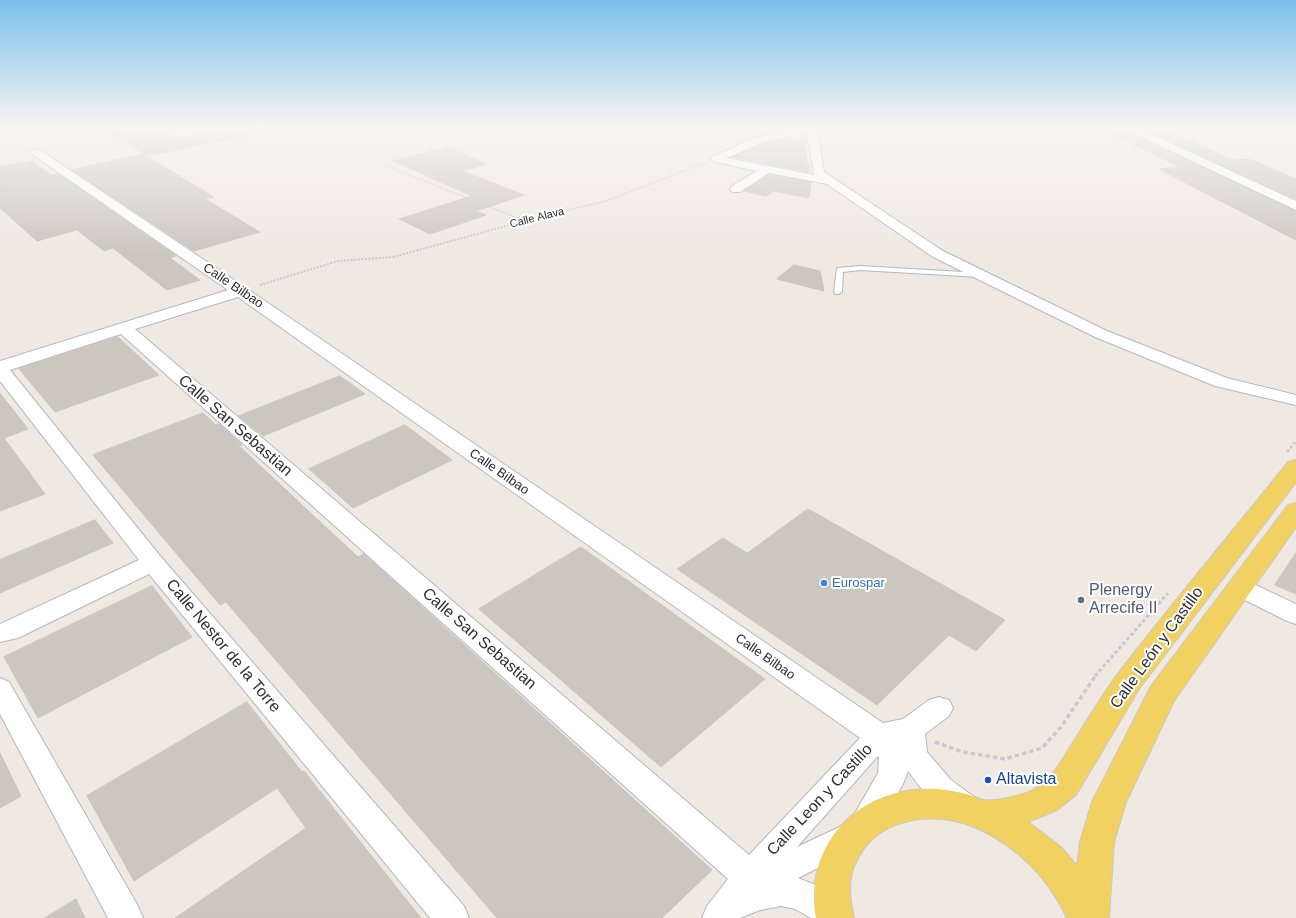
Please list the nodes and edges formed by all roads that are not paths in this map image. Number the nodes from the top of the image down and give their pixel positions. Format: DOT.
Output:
graph roads {
  1 [pos="61,169"];
  2 [pos="768,169"];
  3 [pos="818,169"];
  4 [pos="1217,169"];
  5 [pos="832,182"];
  6 [pos="736,190"];
  7 [pos="1296,206"];
  8 [pos="980,275"];
  9 [pos="241,291"];
  10 [pos="838,292"];
  11 [pos="124,328"];
  12 [pos="0,368"];
  13 [pos="1264,393"];
  14 [pos="1296,400"];
  15 [pos="1296,406"];
  16 [pos="1289,462"];
  17 [pos="1296,510"];
  18 [pos="153,563"];
  19 [pos="1239,587"];
  20 [pos="1296,614"];
  21 [pos="0,632"];
  22 [pos="0,689"];
  23 [pos="939,708"];
  24 [pos="910,729"];
  25 [pos="879,736"];
  26 [pos="917,761"];
  27 [pos="976,813"];
  28 [pos="859,829"];
  29 [pos="734,899"];
  30 [pos="835,916"];
  31 [pos="126,918"];
  32 [pos="452,918"];
  33 [pos="1086,918"];
  34 [pos="1090,918"];
  1 -- 9 [label="street, Calle Bilbao"];
  2 -- 5 [label="street"];
  2 -- 6 [label="street"];
  3 -- 5 [label="street"];
  4 -- 7 [label="street"];
  5 -- 8 [label="street"];
  8 -- 10 [label="lane"];
  8 -- 13 [label="street"];
  9 -- 11 [label="street"];
  9 -- 25 [label="street, Calle Bilbao"];
  11 -- 12 [label="street"];
  11 -- 29 [label="street, Calle San Sebastian"];
  12 -- 18 [label="street, Calle Nestor de la Torre"];
  13 -- 14 [label="street"];
  13 -- 15 [label="street"];
  16 -- 27 [label="main road, Calle León y Castillo"];
  17 -- 19 [label="main road"];
  18 -- 21 [label="street"];
  18 -- 32 [label="street, Calle Nestor de la Torre"];
  19 -- 20 [label="street"];
  19 -- 34 [label="main road"];
  22 -- 31 [label="street"];
  23 -- 24 [label="street, Calle Leon y Castillo"];
  24 -- 25 [label="street, Calle Leon y Castillo"];
  24 -- 26 [label="street"];
  25 -- 26 [label="street"];
  25 -- 28 [label="street, Calle Bilbao"];
  25 -- 29 [label="street, Calle Leon y Castillo"];
  26 -- 27 [label="street"];
  27 -- 28 [label="main road"];
  27 -- 33 [label="main road"];
  28 -- 29 [label="street"];
  28 -- 30 [label="main road"];
  29 -- 30 [label="street"];
}
